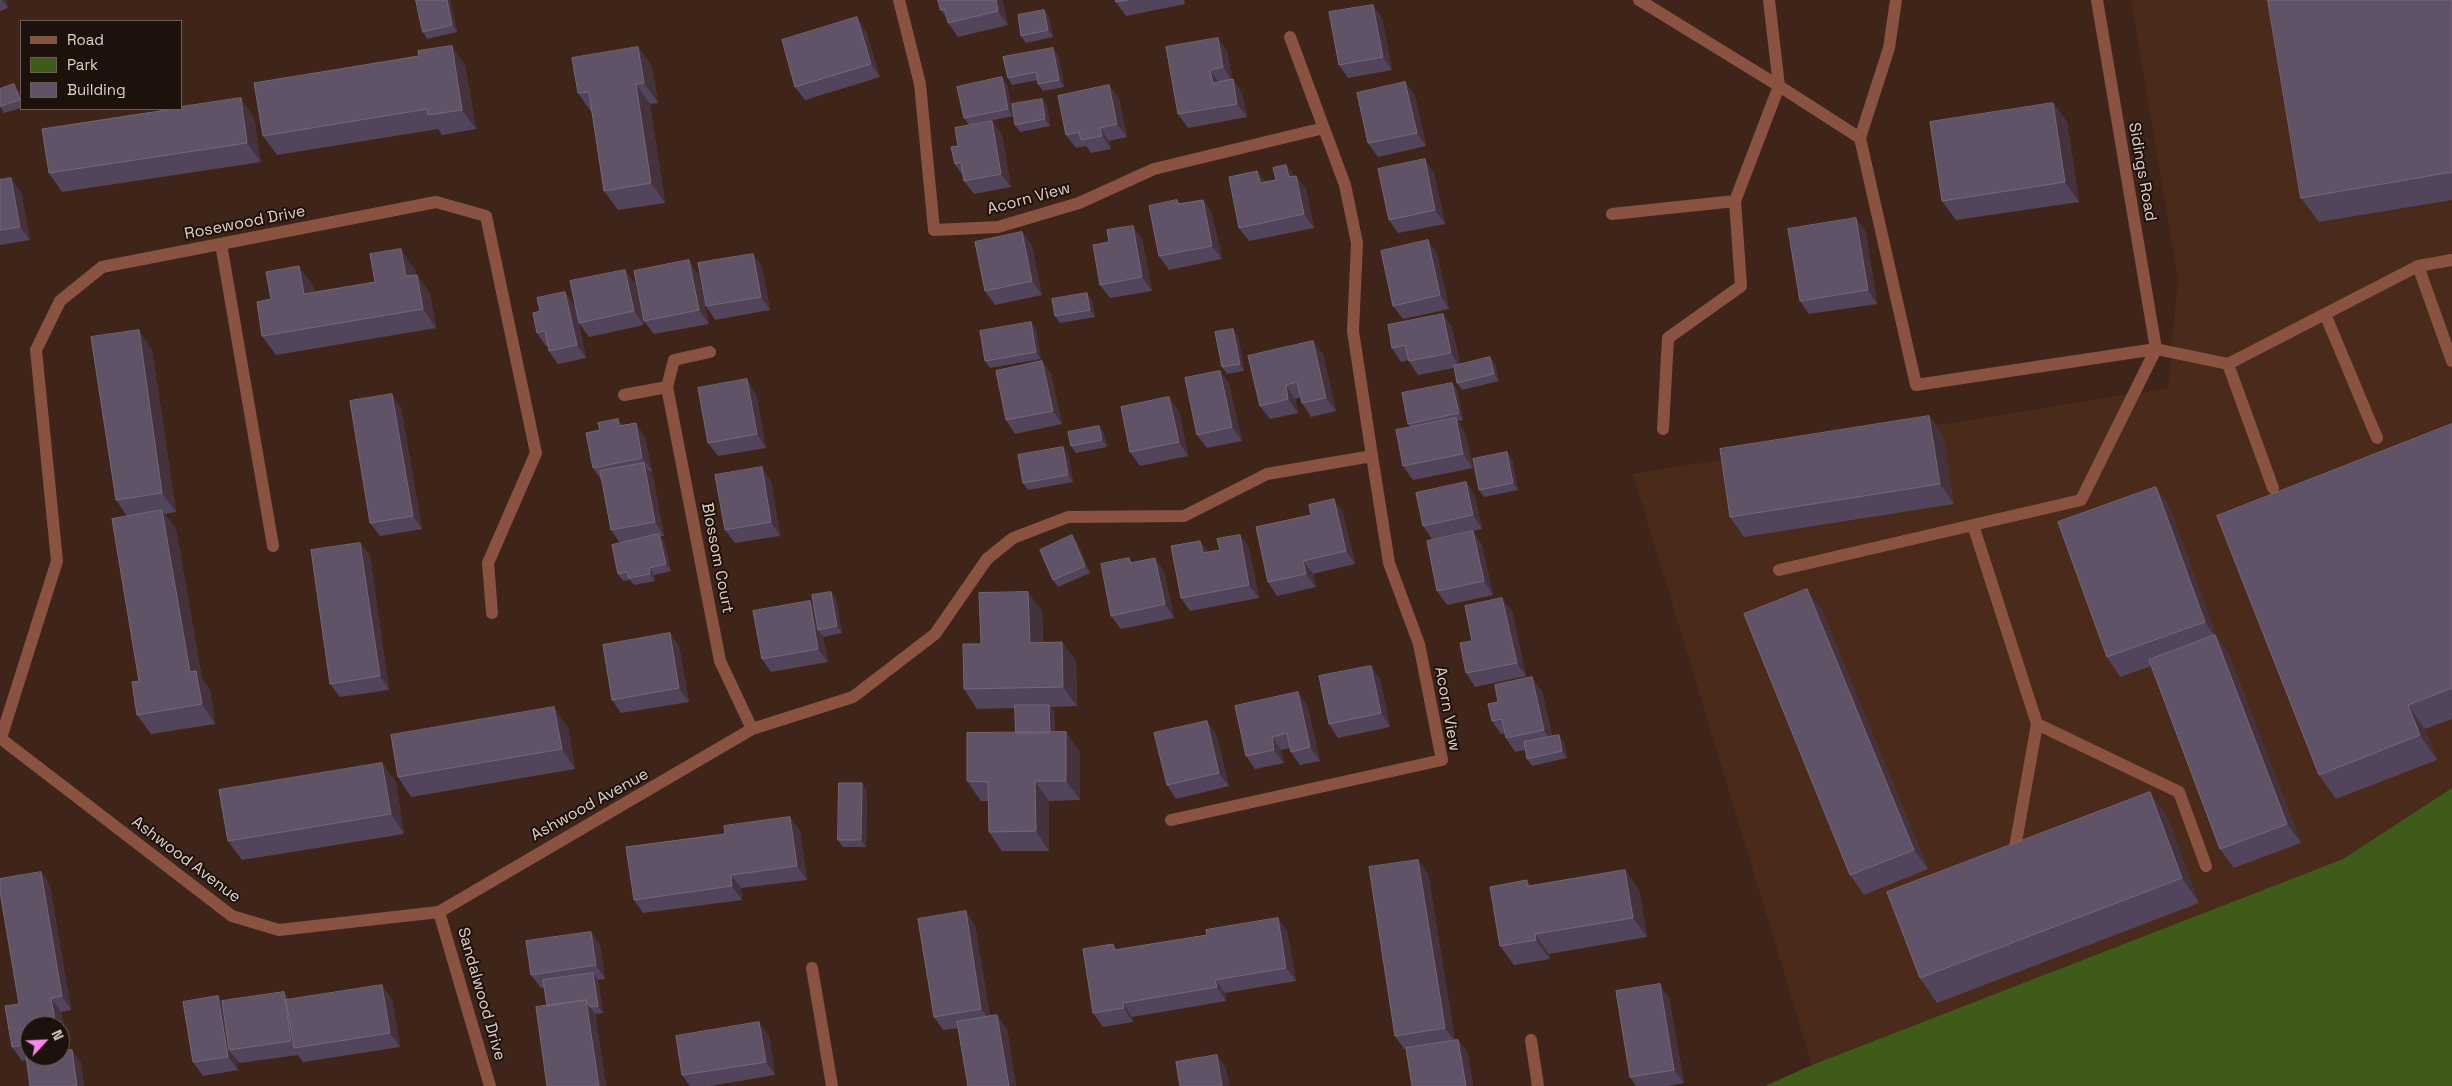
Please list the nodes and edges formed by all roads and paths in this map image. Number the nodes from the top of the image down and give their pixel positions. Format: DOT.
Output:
graph roads {
  1 [pos="899,0"];
  2 [pos="1639,0"];
  3 [pos="1769,0"];
  4 [pos="1896,0"];
  5 [pos="2097,0"];
  6 [pos="1290,37"];
  7 [pos="1779,86"];
  8 [pos="1324,128"];
  9 [pos="1860,138"];
  10 [pos="1735,201"];
  11 [pos="1612,214"];
  12 [pos="221,244"];
  13 [pos="2452,260"];
  14 [pos="2418,266"];
  15 [pos="2325,314"];
  16 [pos="2156,349"];
  17 [pos="710,352"];
  18 [pos="2452,361"];
  19 [pos="2228,364"];
  20 [pos="667,387"];
  21 [pos="624,395"];
  22 [pos="1663,429"];
  23 [pos="2377,438"];
  24 [pos="1372,456"];
  25 [pos="2272,488"];
  26 [pos="1973,525"];
  27 [pos="273,546"];
  28 [pos="1779,570"];
  29 [pos="492,613"];
  30 [pos="2037,724"];
  31 [pos="752,729"];
  32 [pos="0,738"];
  33 [pos="1171,820"];
  34 [pos="1996,861"];
  35 [pos="2206,866"];
  36 [pos="439,912"];
  37 [pos="812,968"];
  38 [pos="1531,1040"];
  39 [pos="490,1086"];
  40 [pos="832,1086"];
  41 [pos="1538,1086"];
  1 -- 8 [label="street, Acorn View"];
  2 -- 7 [label="street"];
  3 -- 7 [label="street"];
  4 -- 9 [label="street"];
  5 -- 16 [label="street, Sidings Road"];
  6 -- 8 [label="street, Acorn View"];
  7 -- 9 [label="street"];
  7 -- 10 [label="street"];
  8 -- 24 [label="street, Acorn View"];
  9 -- 16 [label="street"];
  10 -- 11 [label="street"];
  10 -- 22 [label="street"];
  12 -- 27 [label="street"];
  12 -- 29 [label="street, Rosewood Drive"];
  12 -- 32 [label="street, Rosewood Drive"];
  13 -- 14 [label="street"];
  14 -- 15 [label="street"];
  14 -- 18 [label="street"];
  15 -- 19 [label="street"];
  15 -- 23 [label="street"];
  16 -- 19 [label="street"];
  16 -- 26 [label="street"];
  17 -- 20 [label="street, Blossom Court"];
  19 -- 25 [label="street"];
  20 -- 21 [label="street"];
  20 -- 31 [label="street, Blossom Court"];
  24 -- 31 [label="street, Ashwood Avenue"];
  24 -- 33 [label="street, Acorn View"];
  26 -- 28 [label="street"];
  26 -- 30 [label="street"];
  30 -- 34 [label="street"];
  30 -- 35 [label="street"];
  31 -- 36 [label="street, Ashwood Avenue"];
  32 -- 36 [label="street, Ashwood Avenue"];
  36 -- 39 [label="street, Sandalwood Drive"];
  37 -- 40 [label="street"];
  38 -- 41 [label="street"];
}
